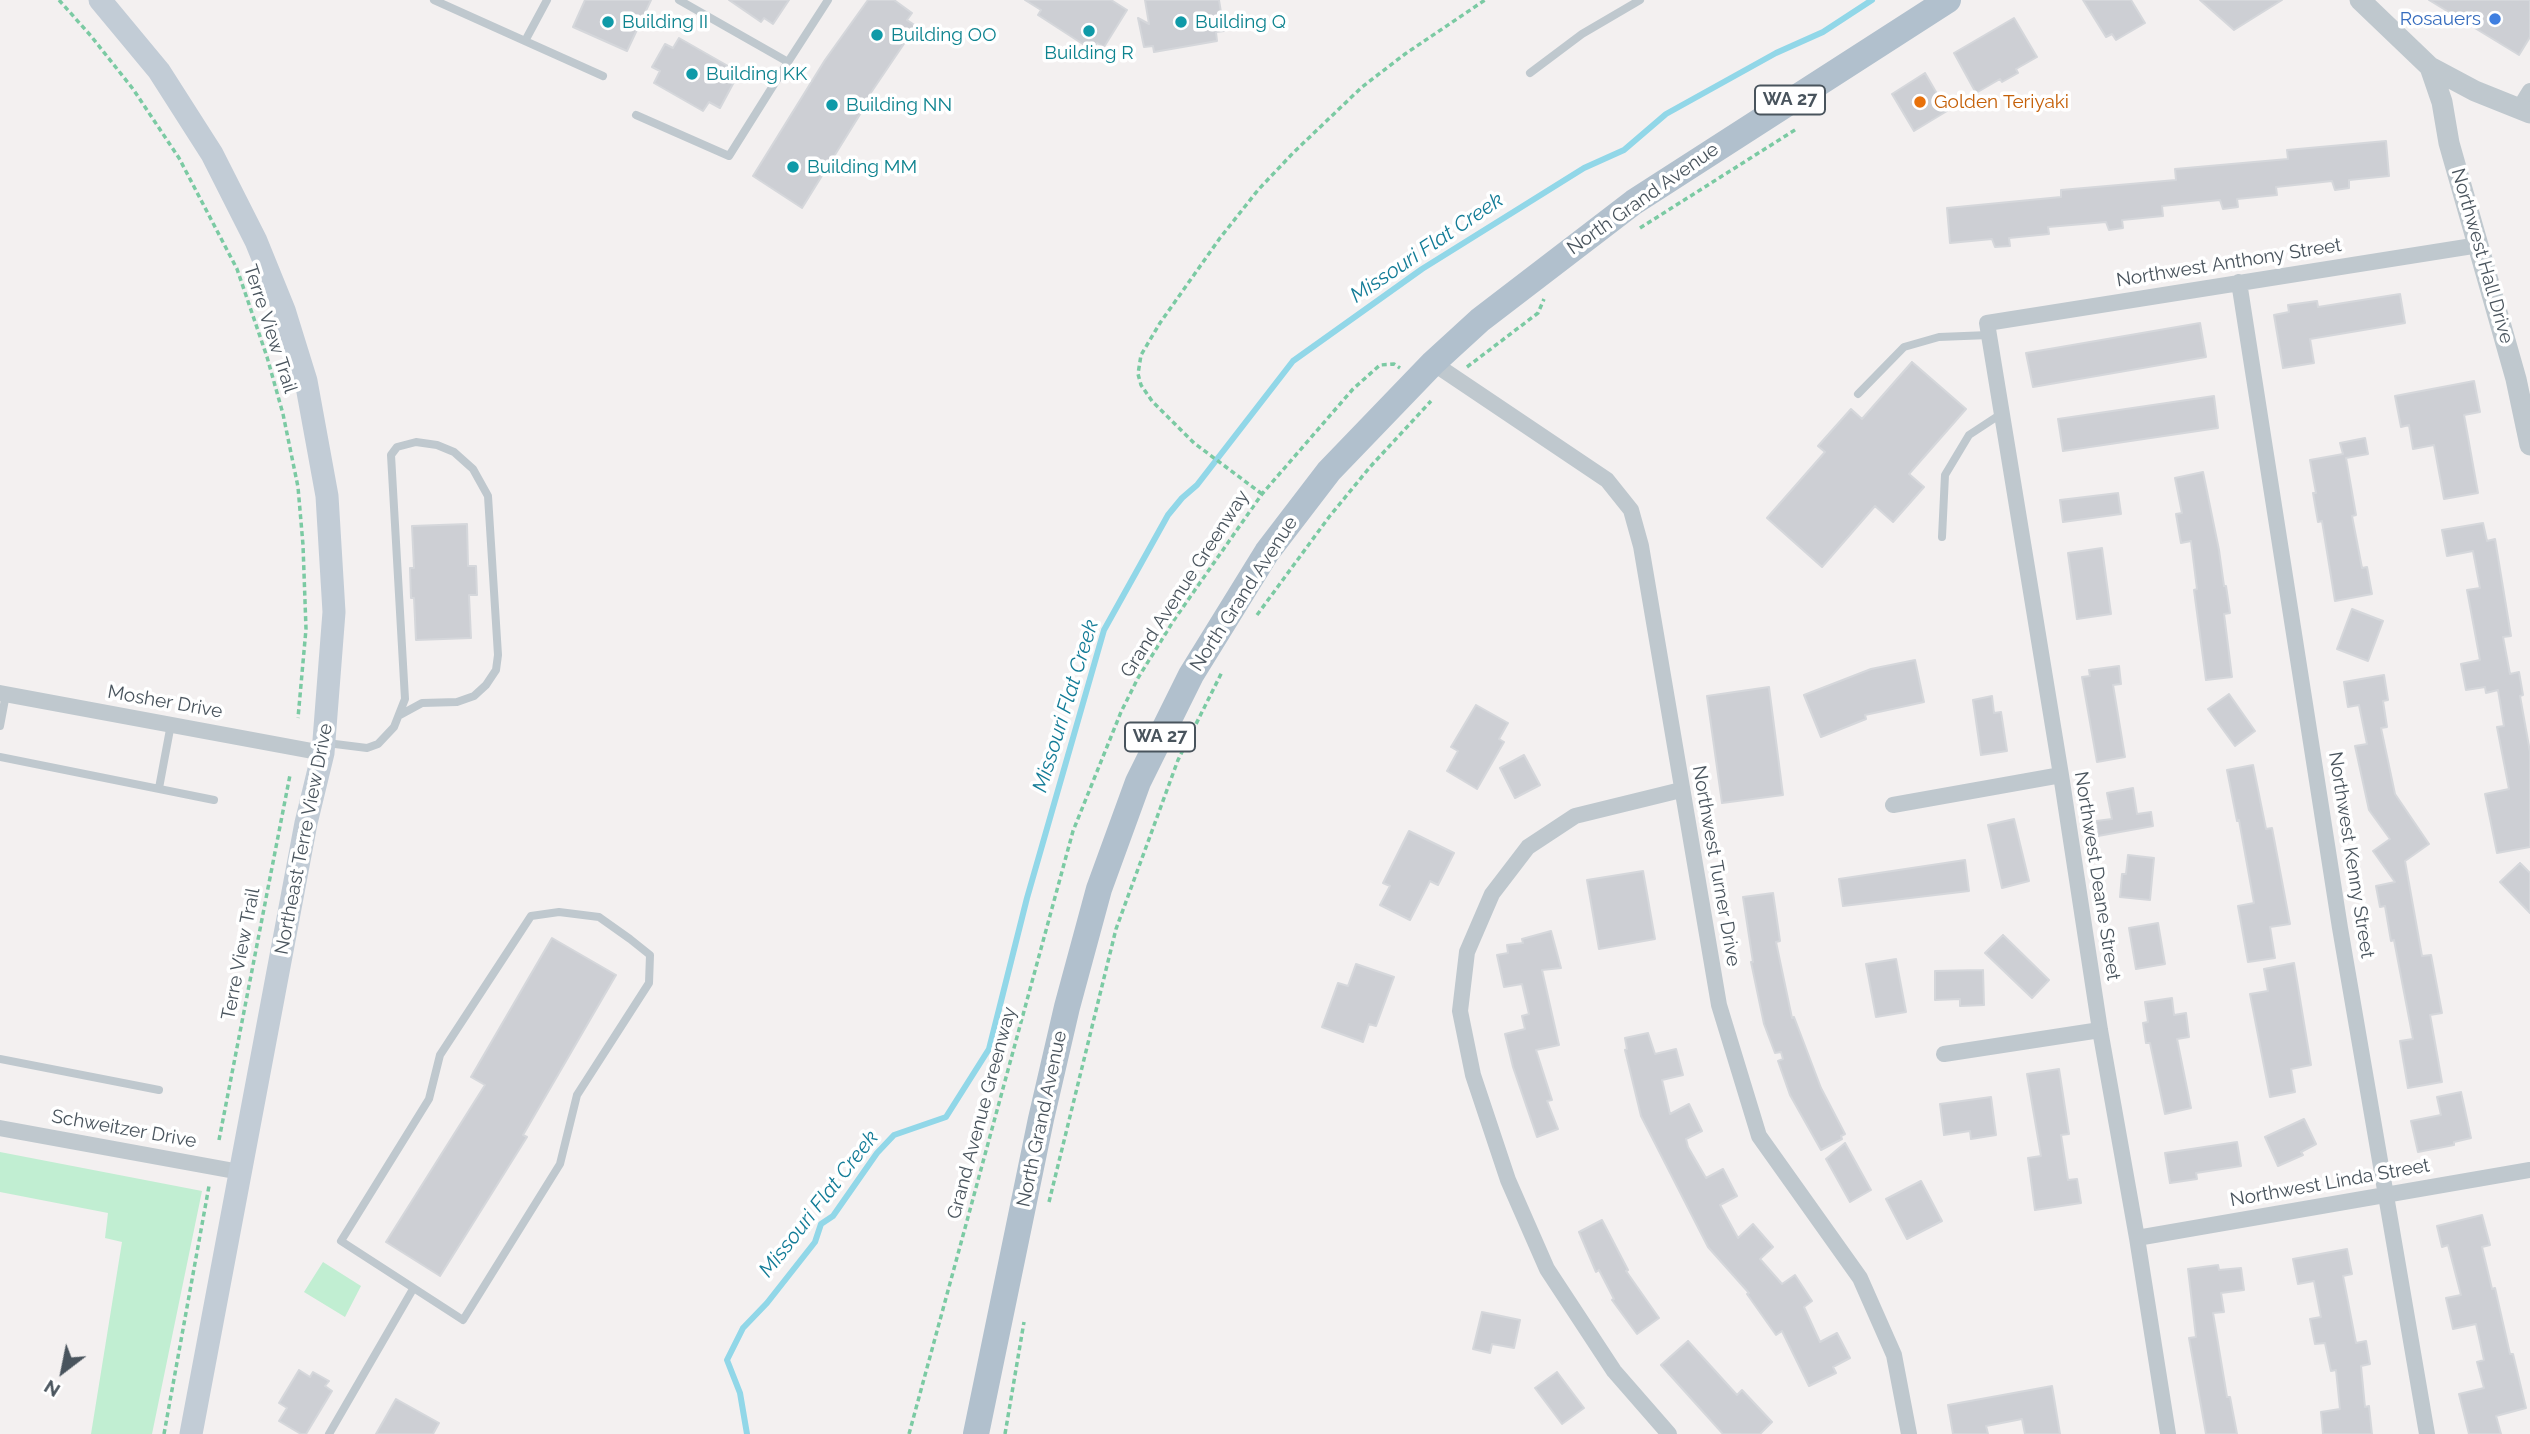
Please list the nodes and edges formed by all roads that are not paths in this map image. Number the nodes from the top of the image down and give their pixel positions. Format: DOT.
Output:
graph roads {
  1 [pos="100,0"];
  2 [pos="434,0"];
  3 [pos="547,0"];
  4 [pos="679,0"];
  5 [pos="828,0"];
  6 [pos="1640,0"];
  7 [pos="1948,0"];
  8 [pos="2360,0"];
  9 [pos="525,41"];
  10 [pos="788,62"];
  11 [pos="2430,68"];
  12 [pos="1530,74"];
  13 [pos="603,76"];
  14 [pos="2526,104"];
  15 [pos="636,115"];
  16 [pos="2479,245"];
  17 [pos="2239,282"];
  18 [pos="1987,329"];
  19 [pos="1435,373"];
  20 [pos="2523,377"];
  21 [pos="1857,394"];
  22 [pos="2001,414"];
  23 [pos="2530,445"];
  24 [pos="1942,537"];
  25 [pos="3,694"];
  26 [pos="400,715"];
  27 [pos="171,724"];
  28 [pos="0,726"];
  29 [pos="323,748"];
  30 [pos="0,757"];
  31 [pos="2061,775"];
  32 [pos="159,788"];
  33 [pos="1681,790"];
  34 [pos="215,800"];
  35 [pos="1894,805"];
  36 [pos="2099,1030"];
  37 [pos="1944,1054"];
  38 [pos="0,1059"];
  39 [pos="159,1090"];
  40 [pos="0,1128"];
  41 [pos="2530,1170"];
  42 [pos="240,1172"];
  43 [pos="2387,1194"];
  44 [pos="2137,1238"];
  45 [pos="413,1289"];
  46 [pos="191,1434"];
  47 [pos="329,1434"];
  48 [pos="976,1434"];
  49 [pos="1669,1434"];
  50 [pos="1909,1434"];
  51 [pos="2168,1434"];
  52 [pos="2427,1434"];
  1 -- 29 [label="main road, Northeast Terre View Drive"];
  2 -- 9 [label="lane"];
  3 -- 9 [label="lane"];
  4 -- 10 [label="lane"];
  5 -- 10 [label="lane"];
  6 -- 12 [label="lane"];
  7 -- 19 [label="main road, North Grand Avenue / WA 27"];
  8 -- 11 [label="street"];
  9 -- 13 [label="lane"];
  10 -- 15 [label="lane"];
  11 -- 14 [label="street"];
  11 -- 16 [label="street, Northwest Hall Drive"];
  16 -- 17 [label="street, Northwest Anthony Street"];
  16 -- 20 [label="street, Northwest Hall Drive"];
  17 -- 18 [label="street, Northwest Anthony Street"];
  17 -- 43 [label="street, Northwest Kenny Street"];
  18 -- 21 [label="lane"];
  18 -- 22 [label="street, Northwest Deane Street"];
  19 -- 33 [label="street, Northwest Turner Drive"];
  19 -- 48 [label="main road, North Grand Avenue / WA 27"];
  20 -- 23 [label="street, Northwest Hall Drive"];
  22 -- 24 [label="lane"];
  22 -- 31 [label="street, Northwest Deane Street"];
  25 -- 27 [label="street, Mosher Drive"];
  25 -- 28 [label="lane"];
  26 -- 26 [label="lane"];
  26 -- 29 [label="lane"];
  27 -- 29 [label="street, Mosher Drive"];
  27 -- 32 [label="lane"];
  29 -- 42 [label="main road, Northeast Terre View Drive"];
  30 -- 32 [label="lane"];
  31 -- 35 [label="street"];
  31 -- 36 [label="street, Northwest Deane Street"];
  32 -- 34 [label="lane"];
  33 -- 49 [label="street"];
  33 -- 50 [label="street, Northwest Turner Drive"];
  36 -- 37 [label="street"];
  36 -- 44 [label="street, Northwest Deane Street"];
  38 -- 39 [label="lane"];
  40 -- 42 [label="street, Schweitzer Drive"];
  41 -- 43 [label="street, Northwest Linda Street"];
  42 -- 46 [label="main road, Northeast Terre View Drive"];
  43 -- 44 [label="street, Northwest Linda Street"];
  43 -- 52 [label="street, Northwest Kenny Street"];
  44 -- 51 [label="street, Northwest Deane Street"];
  45 -- 45 [label="lane"];
  45 -- 47 [label="lane"];
}
